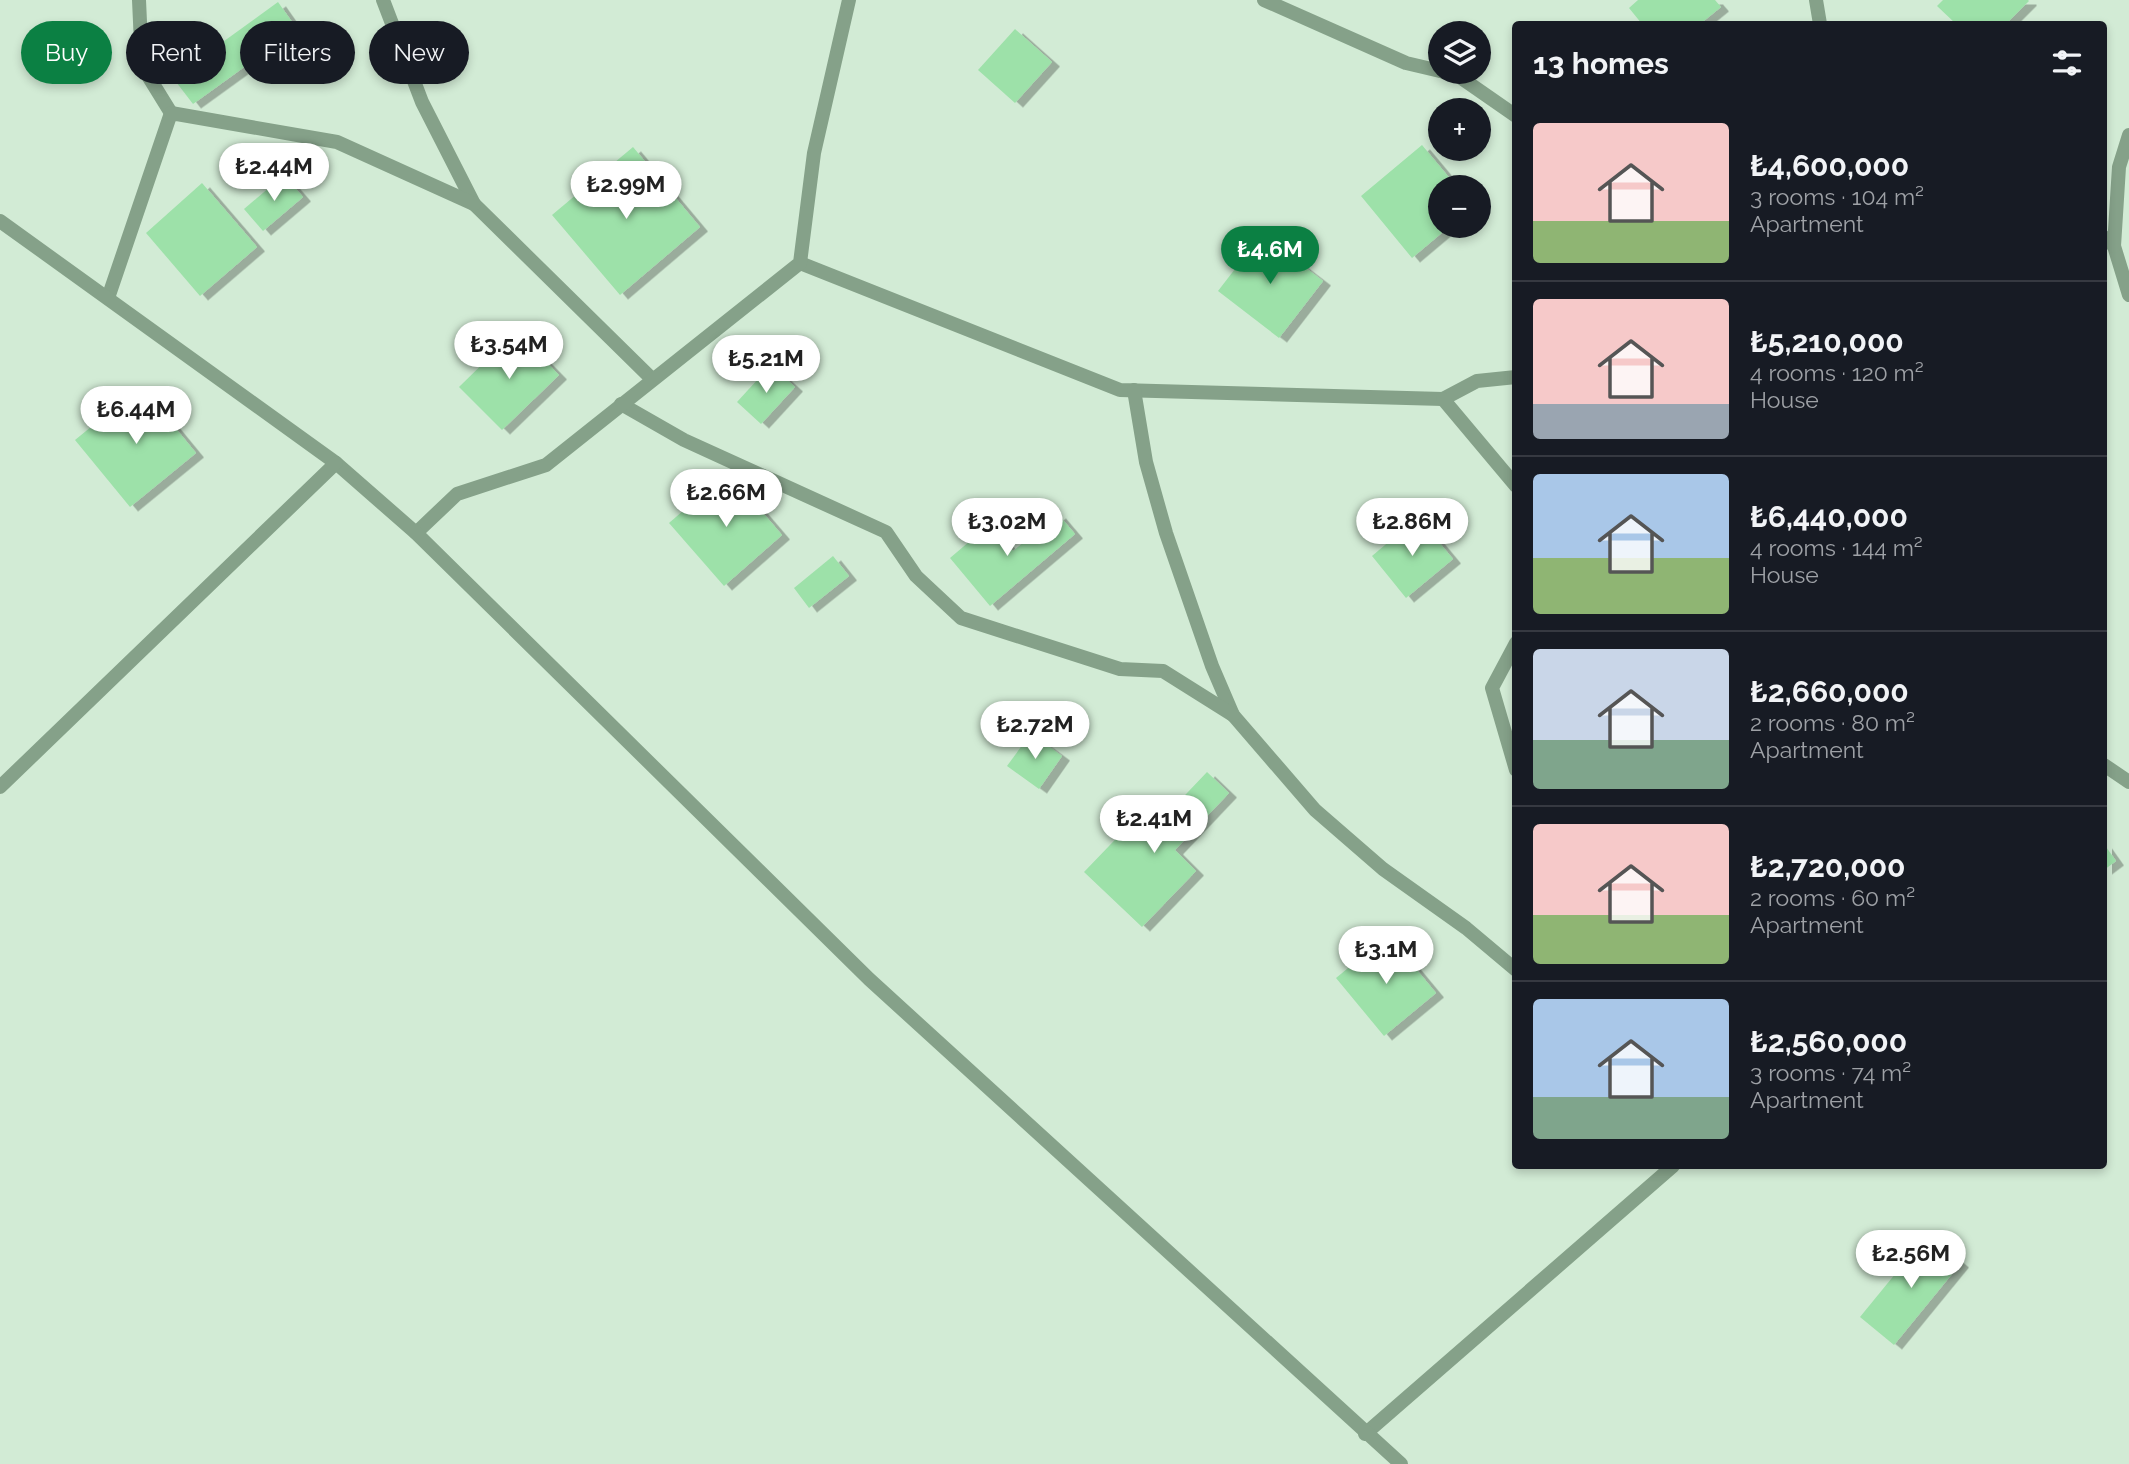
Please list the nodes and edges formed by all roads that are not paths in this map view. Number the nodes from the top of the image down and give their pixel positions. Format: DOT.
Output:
graph roads {
  1 [pos="138,0"];
  2 [pos="383,0"];
  3 [pos="849,0"];
  4 [pos="1264,0"];
  5 [pos="1816,0"];
  6 [pos="1820,21"];
  7 [pos="1428,68"];
  8 [pos="1470,84"];
  9 [pos="171,113"];
  10 [pos="1512,113"];
  11 [pos="2129,135"];
  12 [pos="474,204"];
  13 [pos="0,221"];
  14 [pos="2109,241"];
  15 [pos="800,264"];
  16 [pos="2129,295"];
  17 [pos="108,299"];
  18 [pos="1512,377"];
  19 [pos="652,379"];
  20 [pos="1134,390"];
  21 [pos="1443,399"];
  22 [pos="621,404"];
  23 [pos="336,463"];
  24 [pos="1512,481"];
  25 [pos="416,533"];
  26 [pos="1512,650"];
  27 [pos="1233,715"];
  28 [pos="1512,756"];
  29 [pos="2107,767"];
  30 [pos="2129,782"];
  31 [pos="0,787"];
  32 [pos="1512,967"];
  33 [pos="1670,1169"];
  34 [pos="1365,1434"];
  35 [pos="1401,1464"];
  1 -- 9 [label="street"];
  2 -- 12 [label="street"];
  3 -- 15 [label="street"];
  4 -- 7 [label="street"];
  5 -- 6 [label="street"];
  8 -- 10 [label="street"];
  9 -- 12 [label="street"];
  9 -- 17 [label="street"];
  11 -- 14 [label="street"];
  12 -- 19 [label="street"];
  13 -- 17 [label="street"];
  14 -- 16 [label="street"];
  15 -- 19 [label="street"];
  15 -- 20 [label="street"];
  17 -- 23 [label="street"];
  18 -- 21 [label="street"];
  19 -- 22 [label="street"];
  20 -- 21 [label="street"];
  20 -- 27 [label="street"];
  21 -- 24 [label="street"];
  22 -- 25 [label="street"];
  22 -- 27 [label="street"];
  23 -- 25 [label="street"];
  23 -- 31 [label="street"];
  25 -- 34 [label="street"];
  26 -- 28 [label="street"];
  27 -- 32 [label="street"];
  29 -- 30 [label="street"];
  33 -- 34 [label="street"];
  34 -- 35 [label="street"];
}
